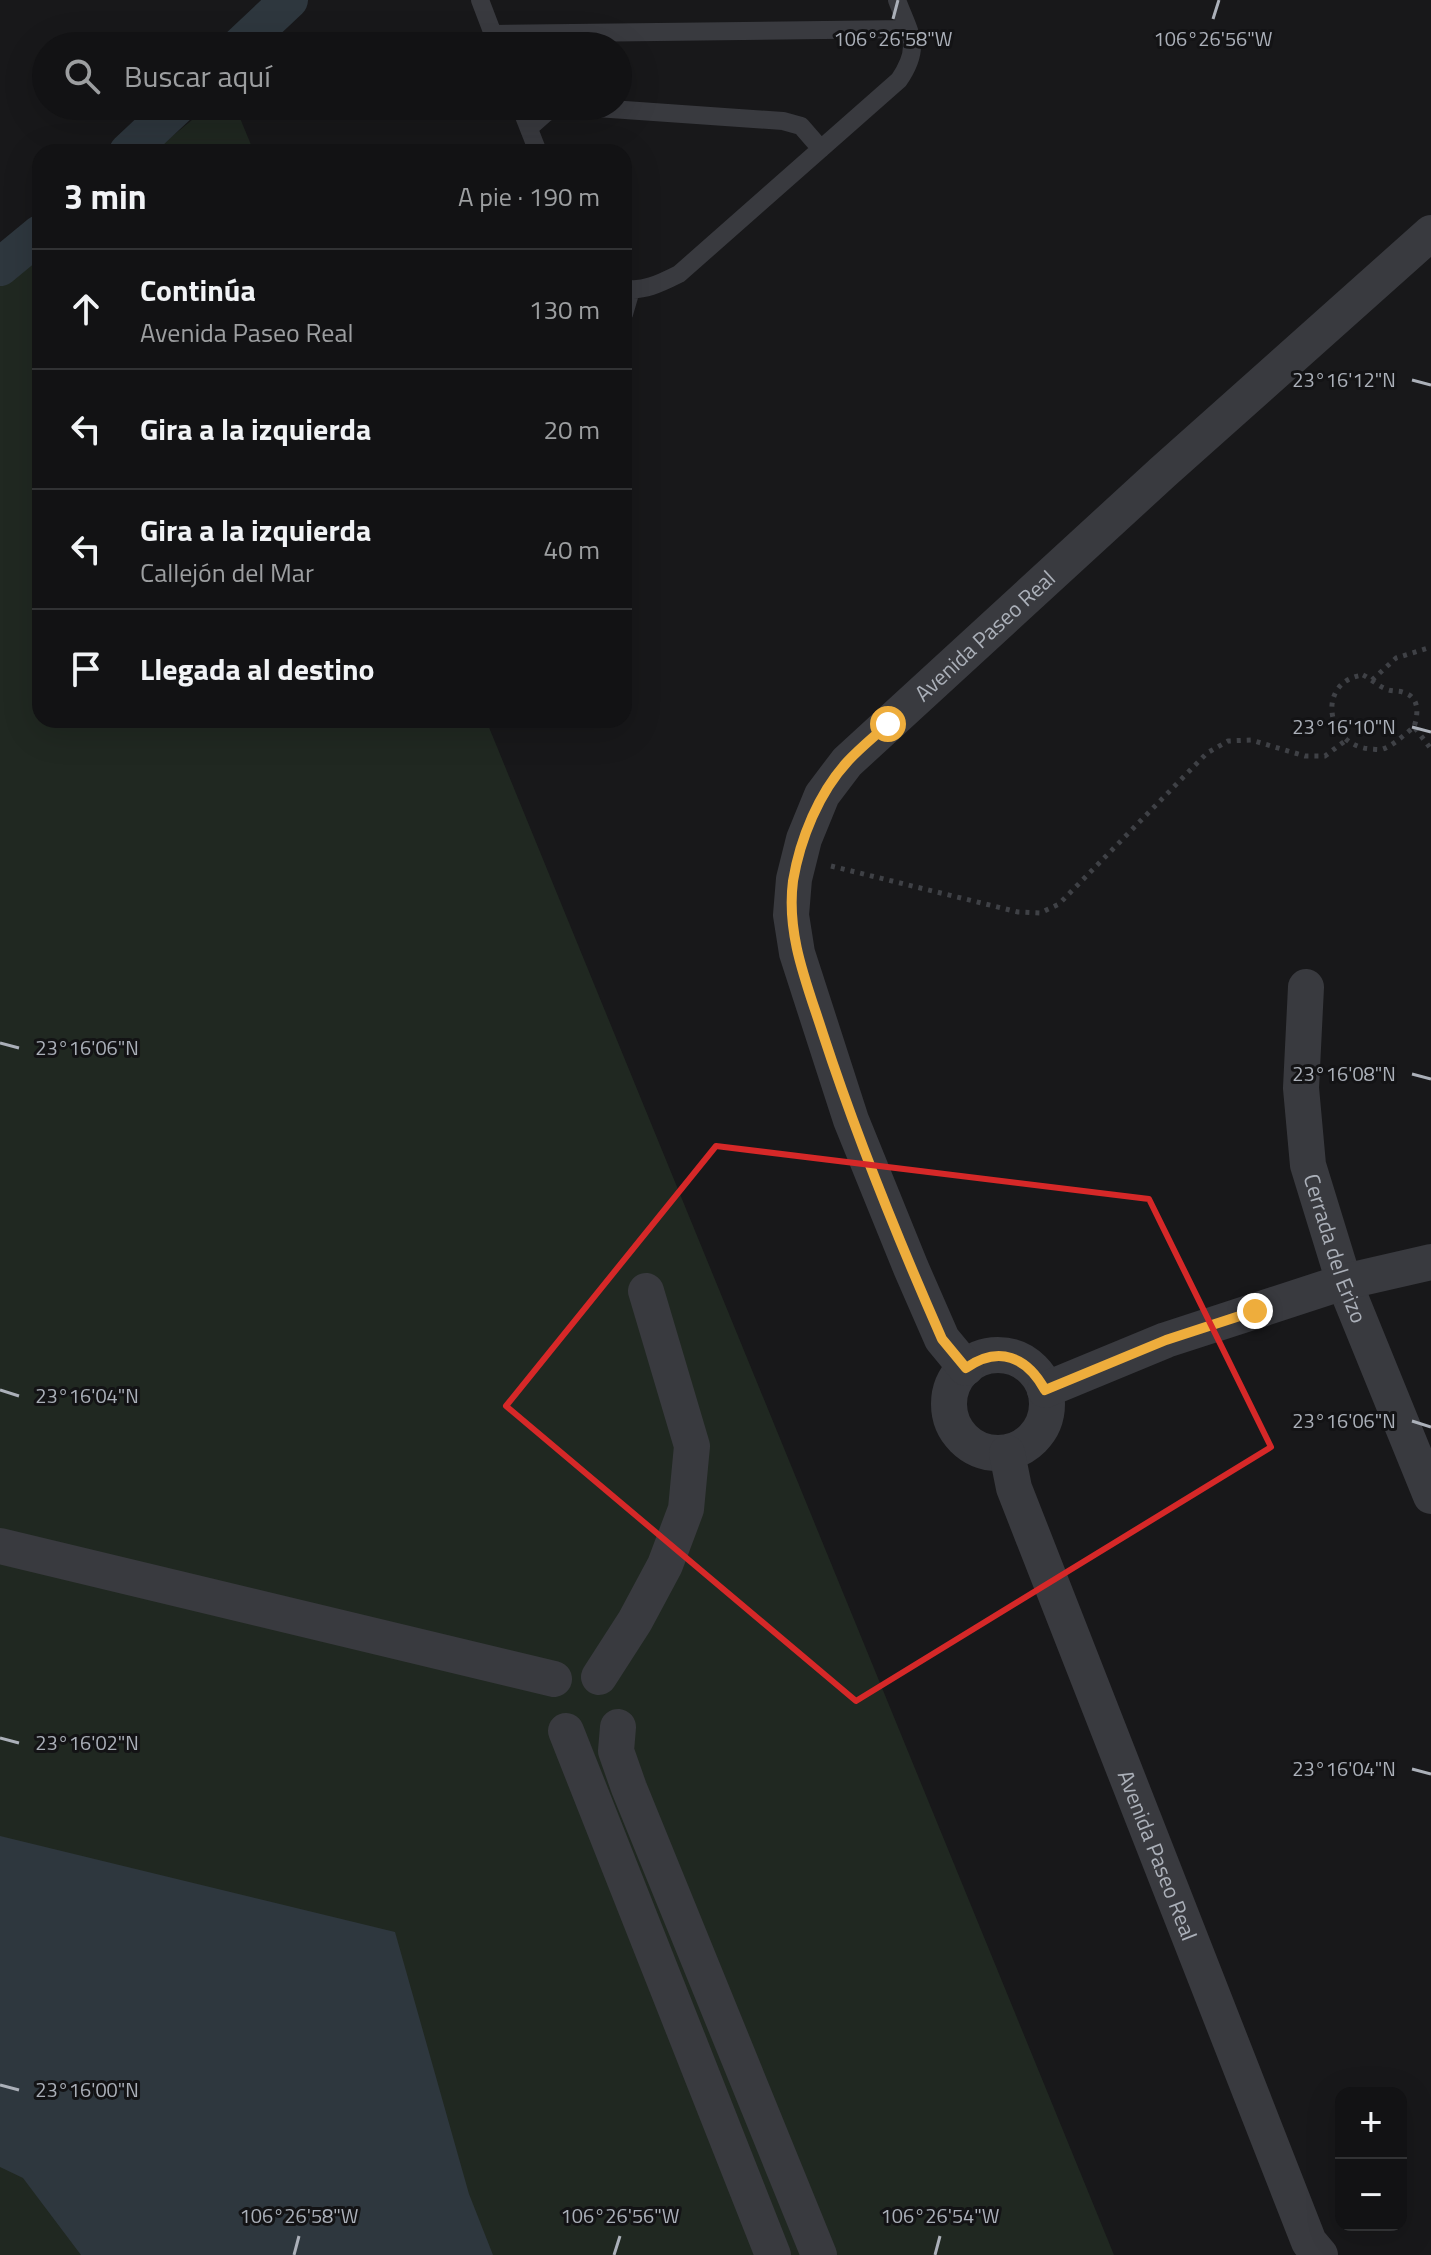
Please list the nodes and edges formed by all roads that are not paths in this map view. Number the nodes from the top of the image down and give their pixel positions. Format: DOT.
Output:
graph roads {
  1 [pos="480,0"];
  2 [pos="897,0"];
  3 [pos="907,29"];
  4 [pos="492,32"];
  5 [pos="632,36"];
  6 [pos="632,111"];
  7 [pos="526,120"];
  8 [pos="538,120"];
  9 [pos="529,128"];
  10 [pos="535,144"];
  11 [pos="821,149"];
  12 [pos="1431,233"];
  13 [pos="632,289"];
  14 [pos="1306,987"];
  15 [pos="1431,1262"];
  16 [pos="1344,1282"];
  17 [pos="646,1291"];
  18 [pos="966,1368"];
  19 [pos="1045,1390"];
  20 [pos="1007,1453"];
  21 [pos="1431,1496"];
  22 [pos="0,1546"];
  23 [pos="599,1677"];
  24 [pos="554,1679"];
  25 [pos="618,1727"];
  26 [pos="566,1731"];
  27 [pos="720,2009"];
  28 [pos="682,2023"];
  29 [pos="773,2255"];
  30 [pos="819,2255"];
  31 [pos="1320,2255"];
  1 -- 4 [label="lane"];
  2 -- 3 [label="lane"];
  3 -- 5 [label="lane"];
  3 -- 11 [label="lane"];
  6 -- 11 [label="lane"];
  7 -- 9 [label="lane"];
  8 -- 9 [label="lane"];
  9 -- 10 [label="lane"];
  11 -- 13 [label="lane"];
  12 -- 18 [label="street, Avenida Paseo Real"];
  14 -- 16 [label="street, Cerrada del Erizo"];
  15 -- 16 [label="street"];
  16 -- 19 [label="street"];
  16 -- 21 [label="street, Cerrada del Erizo"];
  17 -- 23 [label="street"];
  18 -- 19 [label="street"];
  18 -- 20 [label="street"];
  19 -- 20 [label="street"];
  20 -- 31 [label="street, Avenida Paseo Real"];
  22 -- 24 [label="street"];
  23 -- 24 [label="street"];
  23 -- 25 [label="street"];
  24 -- 26 [label="street"];
  25 -- 26 [label="street"];
  25 -- 27 [label="street"];
  26 -- 28 [label="street"];
  27 -- 28 [label="street"];
  27 -- 30 [label="street"];
  28 -- 29 [label="street"];
}
